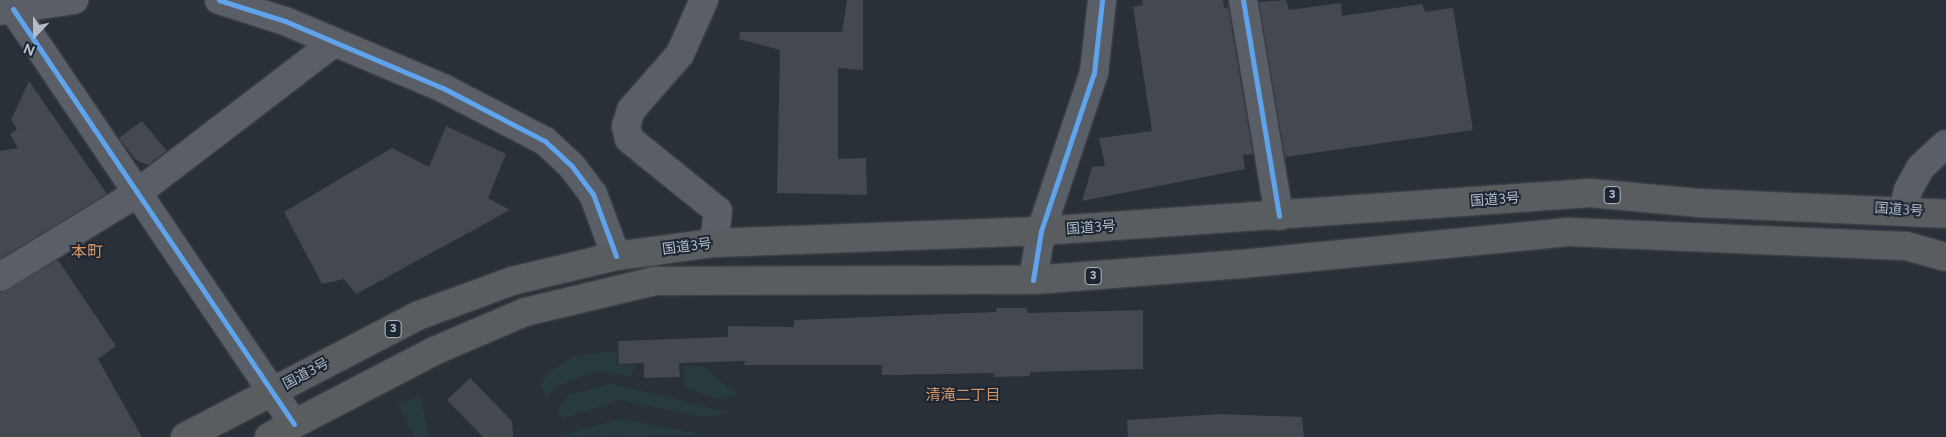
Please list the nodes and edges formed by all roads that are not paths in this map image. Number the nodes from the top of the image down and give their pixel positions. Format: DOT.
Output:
graph roads {
  1 [pos="74,0"];
  2 [pos="220,0"];
  3 [pos="704,0"];
  4 [pos="1102,0"];
  5 [pos="1243,0"];
  6 [pos="6,10"];
  7 [pos="335,42"];
  8 [pos="1946,144"];
  9 [pos="136,194"];
  10 [pos="1904,209"];
  11 [pos="1946,214"];
  12 [pos="1279,216"];
  13 [pos="1041,231"];
  14 [pos="714,243"];
  15 [pos="616,256"];
  16 [pos="1946,257"];
  17 [pos="0,277"];
  18 [pos="1033,280"];
  19 [pos="272,392"];
  20 [pos="294,424"];
  21 [pos="185,437"];
  22 [pos="270,437"];
  1 -- 6 [label="street"];
  2 -- 7 [label="street"];
  3 -- 14 [label="street"];
  4 -- 13 [label="street"];
  5 -- 12 [label="street"];
  6 -- 9 [label="street"];
  7 -- 9 [label="street"];
  7 -- 15 [label="street"];
  8 -- 10 [label="street"];
  9 -- 17 [label="street"];
  9 -- 19 [label="street"];
  10 -- 11 [label="highway, 国道3号 / 3"];
  10 -- 12 [label="highway, 国道3号 / 3"];
  12 -- 13 [label="highway, 国道3号 / 3"];
  13 -- 14 [label="highway, 国道3号 / 3"];
  13 -- 18 [label="street"];
  14 -- 15 [label="highway, 国道3号 / 3"];
  15 -- 19 [label="highway, 国道3号 / 3"];
  16 -- 18 [label="highway, 3"];
  18 -- 20 [label="highway, 3"];
  19 -- 20 [label="street"];
  19 -- 21 [label="highway, 国道3号 / 3"];
  20 -- 22 [label="highway, 3"];
}
